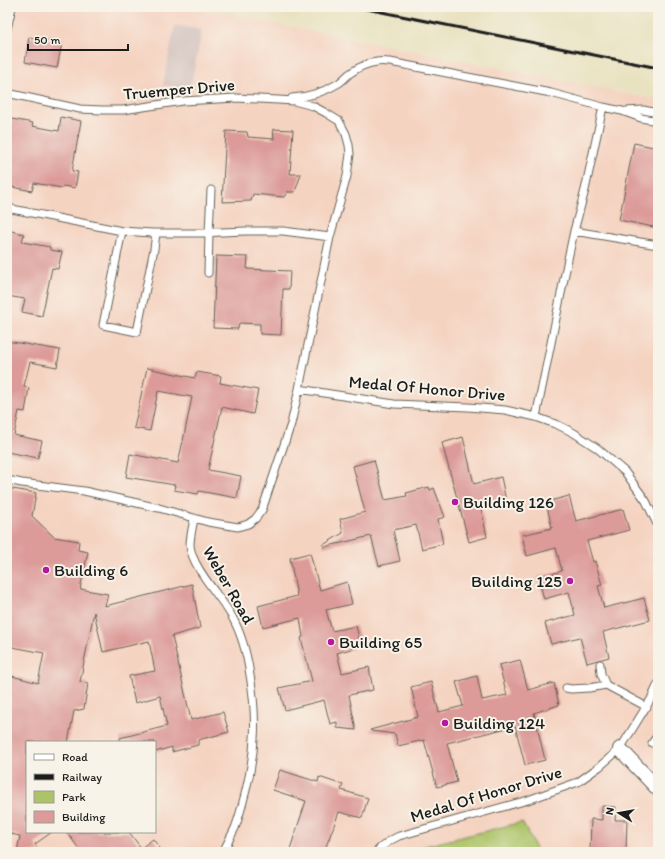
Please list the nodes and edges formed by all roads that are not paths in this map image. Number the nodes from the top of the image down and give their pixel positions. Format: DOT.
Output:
graph roads {
  1 [pos="12,7"];
  2 [pos="7,29"];
  3 [pos="7,93"];
  4 [pos="278,100"];
  5 [pos="603,107"];
  6 [pos="622,111"];
  7 [pos="658,113"];
  8 [pos="658,121"];
  9 [pos="211,190"];
  10 [pos="7,208"];
  11 [pos="122,231"];
  12 [pos="574,231"];
  13 [pos="156,233"];
  14 [pos="208,233"];
  15 [pos="330,237"];
  16 [pos="658,245"];
  17 [pos="208,273"];
  18 [pos="299,389"];
  19 [pos="536,417"];
  20 [pos="7,480"];
  21 [pos="194,518"];
  22 [pos="658,526"];
  23 [pos="600,664"];
  24 [pos="658,684"];
  25 [pos="606,685"];
  26 [pos="566,688"];
  27 [pos="647,707"];
  28 [pos="658,735"];
  29 [pos="652,743"];
  30 [pos="620,749"];
  31 [pos="658,789"];
  32 [pos="223,852"];
  33 [pos="376,852"];
  1 -- 2 [label="lane"];
  3 -- 4 [label="lane, Truemper Drive"];
  4 -- 5 [label="lane"];
  4 -- 15 [label="lane, Truemper Drive"];
  5 -- 6 [label="lane"];
  5 -- 12 [label="lane"];
  6 -- 7 [label="lane"];
  6 -- 8 [label="lane"];
  9 -- 14 [label="lane"];
  10 -- 11 [label="lane"];
  11 -- 13 [label="lane"];
  11 -- 13 [label="lane"];
  12 -- 16 [label="lane"];
  12 -- 19 [label="lane"];
  13 -- 14 [label="lane"];
  14 -- 15 [label="lane"];
  14 -- 17 [label="lane"];
  15 -- 18 [label="lane, Truemper Drive"];
  18 -- 19 [label="lane, Medal Of Honor Drive"];
  18 -- 21 [label="lane"];
  19 -- 22 [label="lane, Medal Of Honor Drive"];
  20 -- 21 [label="lane"];
  21 -- 32 [label="lane, Weber Road"];
  23 -- 25 [label="lane"];
  24 -- 27 [label="lane, Medal Of Honor Drive"];
  25 -- 26 [label="lane"];
  25 -- 27 [label="lane"];
  27 -- 30 [label="lane, Medal Of Honor Drive"];
  28 -- 29 [label="lane"];
  30 -- 31 [label="street"];
  30 -- 33 [label="lane, Medal Of Honor Drive"];
}
